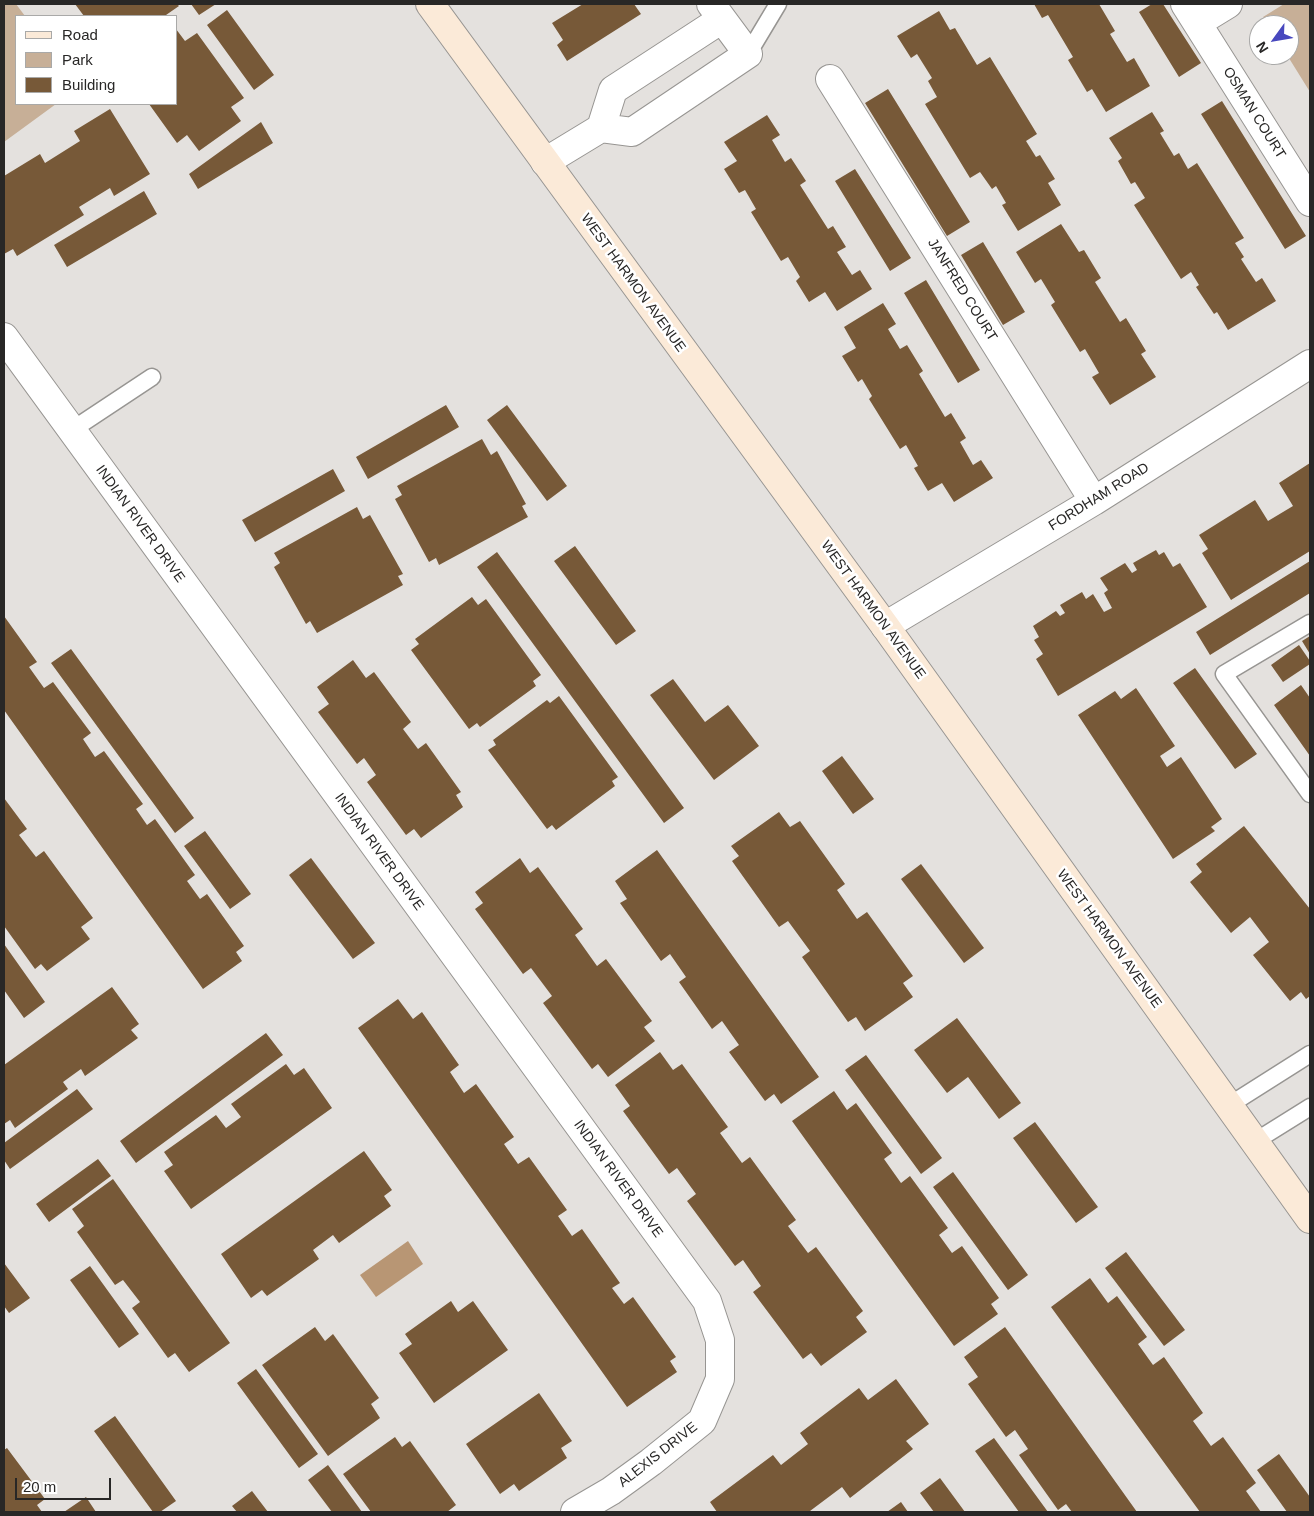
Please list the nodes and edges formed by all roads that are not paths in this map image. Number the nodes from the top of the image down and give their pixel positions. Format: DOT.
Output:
graph roads {
  1 [pos="430,4"];
  2 [pos="778,4"];
  3 [pos="1228,4"];
  4 [pos="717,11"];
  5 [pos="1191,14"];
  6 [pos="748,54"];
  7 [pos="830,78"];
  8 [pos="601,128"];
  9 [pos="545,162"];
  10 [pos="1310,202"];
  11 [pos="4,337"];
  12 [pos="1310,364"];
  13 [pos="152,377"];
  14 [pos="72,430"];
  15 [pos="1094,501"];
  16 [pos="1310,623"];
  17 [pos="885,626"];
  18 [pos="1310,794"];
  19 [pos="1310,1054"];
  20 [pos="1228,1106"];
  21 [pos="1310,1107"];
  22 [pos="1254,1142"];
  23 [pos="1310,1219"];
  24 [pos="720,1379"];
  25 [pos="576,1512"];
  1 -- 9 [label="main road, WEST HARMON AVENUE"];
  2 -- 6 [label="lane"];
  3 -- 5 [label="street, OSMAN COURT"];
  4 -- 6 [label="street"];
  4 -- 8 [label="street"];
  5 -- 10 [label="street, OSMAN COURT"];
  6 -- 8 [label="street"];
  7 -- 15 [label="street, JANFRED COURT"];
  8 -- 9 [label="street"];
  9 -- 17 [label="main road, WEST HARMON AVENUE"];
  11 -- 14 [label="street, INDIAN RIVER DRIVE"];
  12 -- 15 [label="street, FORDHAM ROAD"];
  13 -- 14 [label="lane"];
  14 -- 24 [label="street, INDIAN RIVER DRIVE"];
  15 -- 17 [label="street, FORDHAM ROAD"];
  16 -- 18 [label="lane"];
  17 -- 20 [label="main road, WEST HARMON AVENUE"];
  19 -- 20 [label="lane"];
  20 -- 22 [label="main road, WEST HARMON AVENUE"];
  21 -- 22 [label="lane"];
  22 -- 23 [label="main road, WEST HARMON AVENUE"];
  24 -- 25 [label="street, ALEXIS DRIVE"];
}
